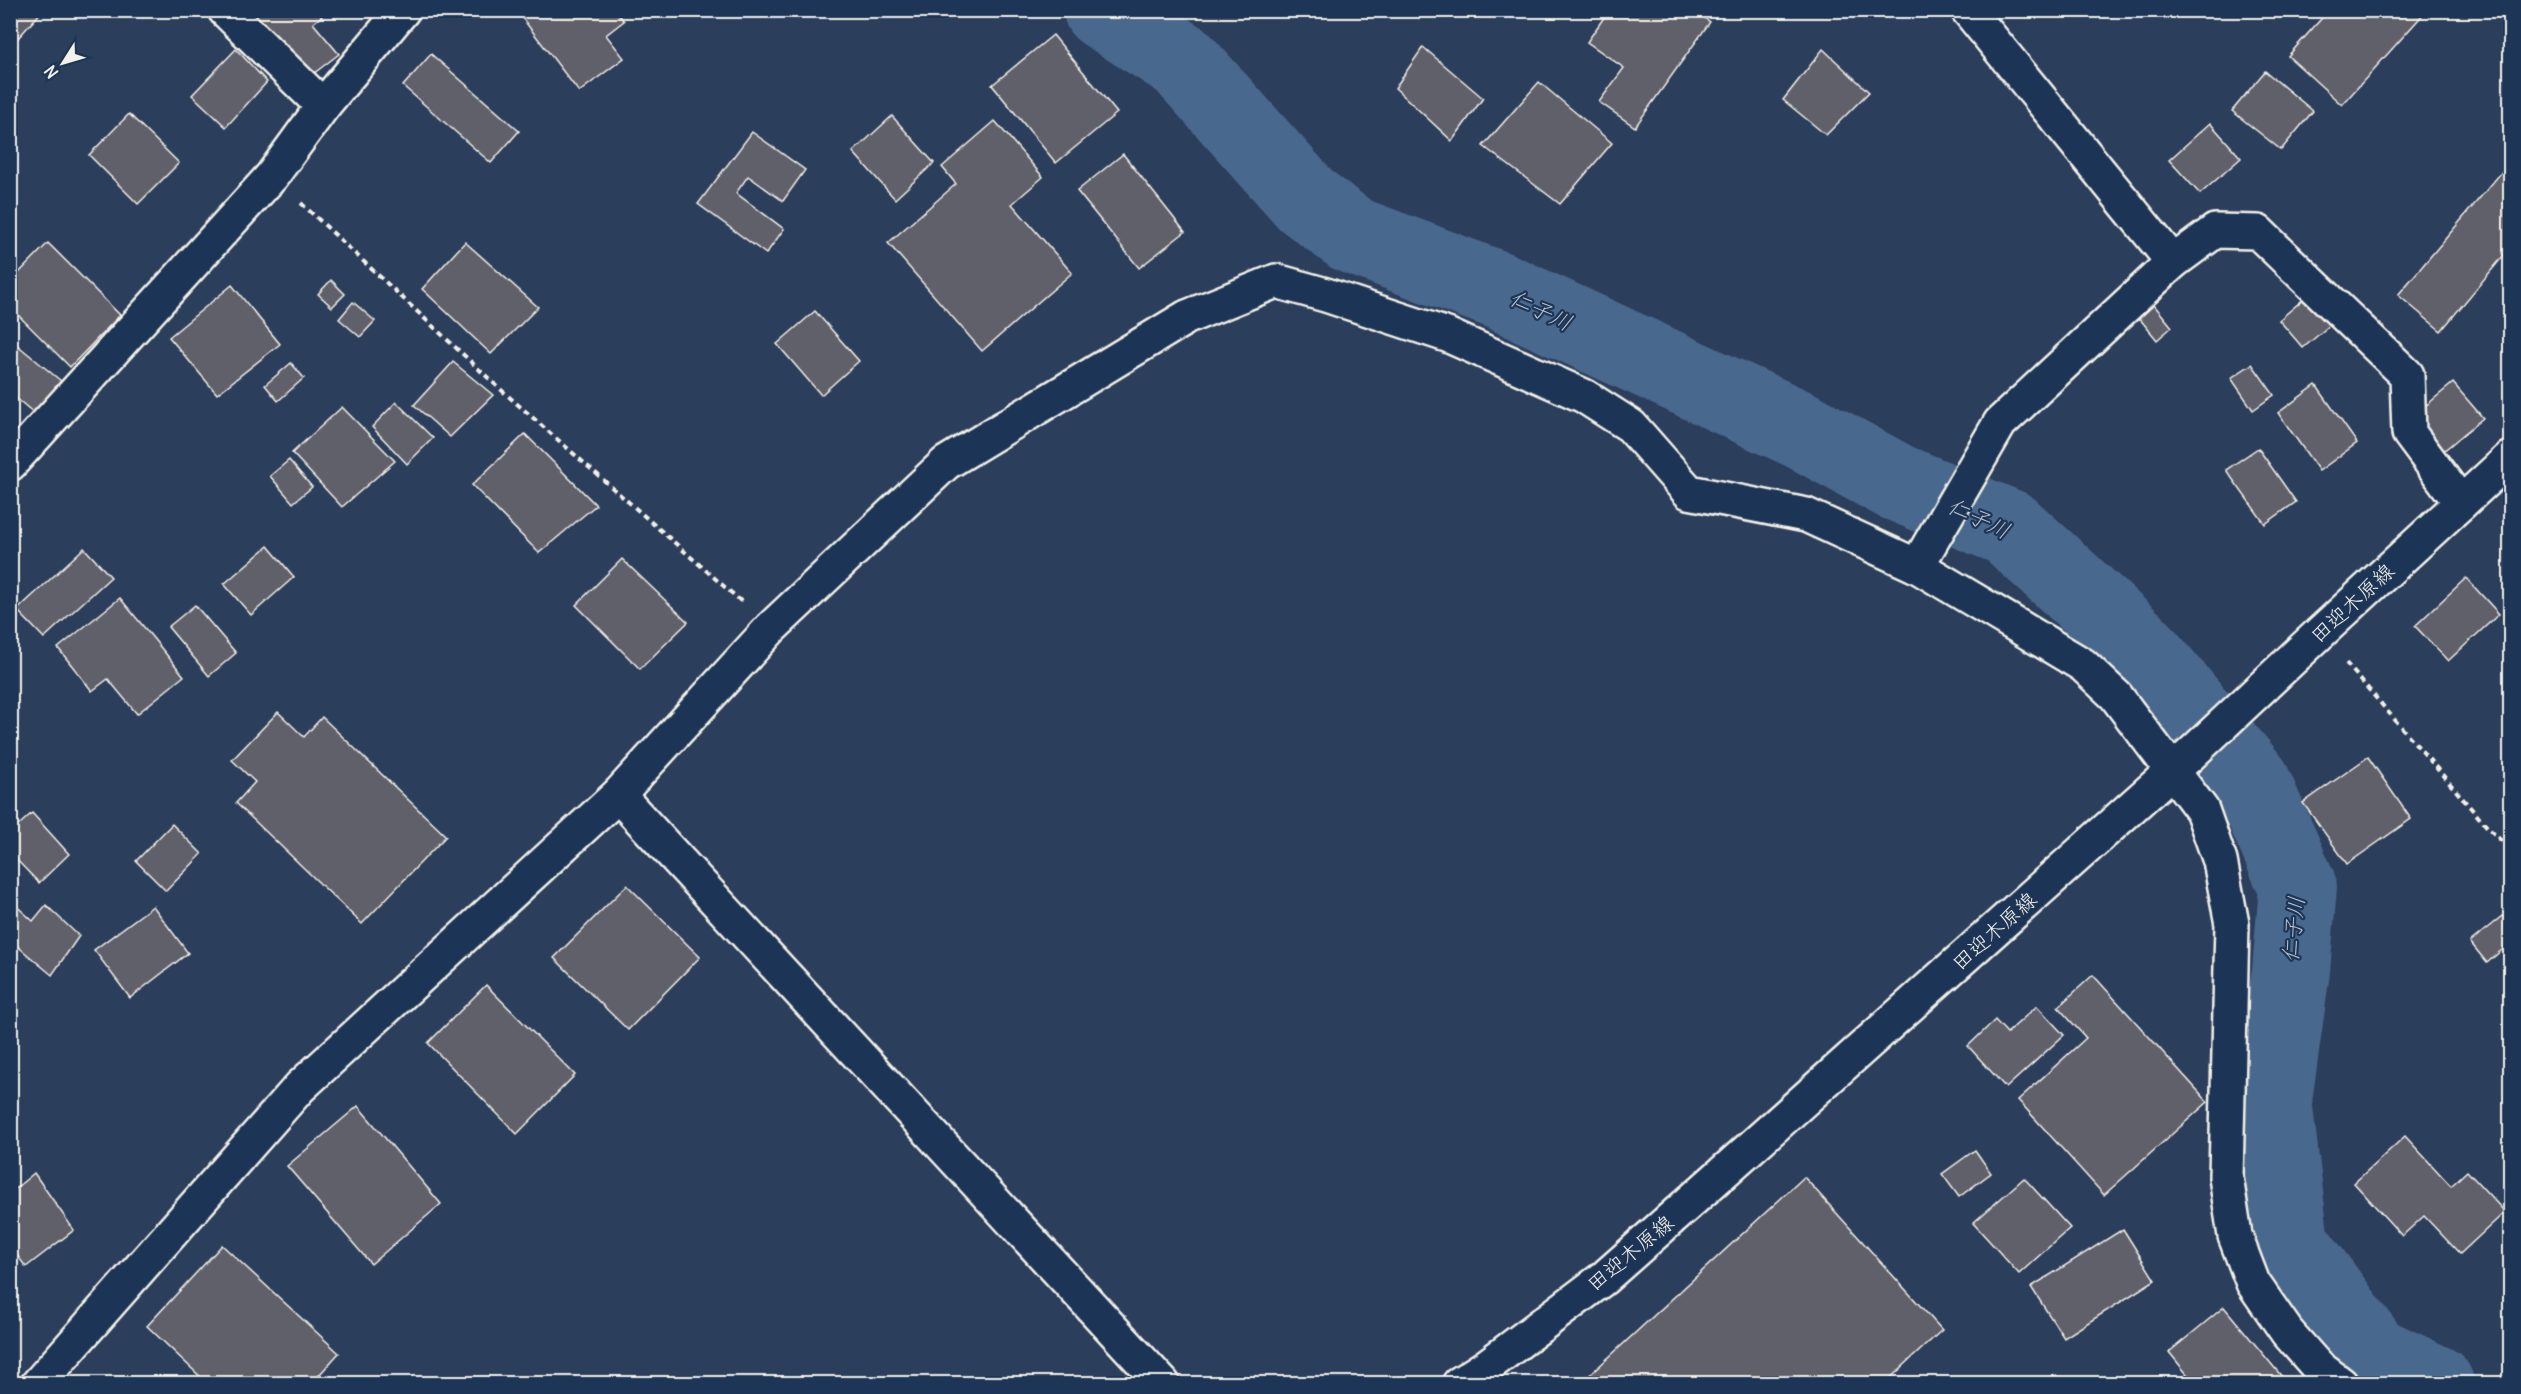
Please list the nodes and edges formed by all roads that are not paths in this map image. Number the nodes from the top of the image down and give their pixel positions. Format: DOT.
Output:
graph roads {
  1 [pos="225,10"];
  2 [pos="403,10"];
  3 [pos="1968,10"];
  4 [pos="323,106"];
  5 [pos="2173,262"];
  6 [pos="2511,458"];
  7 [pos="10,464"];
  8 [pos="2461,503"];
  9 [pos="1917,566"];
  10 [pos="2182,763"];
  11 [pos="618,795"];
  12 [pos="38,1383"];
  13 [pos="1162,1383"];
  14 [pos="1460,1383"];
  15 [pos="2341,1383"];
  1 -- 4 [label="street"];
  2 -- 4 [label="street"];
  3 -- 5 [label="street"];
  4 -- 7 [label="street"];
  5 -- 8 [label="street"];
  5 -- 9 [label="street"];
  6 -- 8 [label="street, 田迎木原線"];
  8 -- 10 [label="street, 田迎木原線"];
  9 -- 10 [label="street"];
  9 -- 11 [label="street"];
  10 -- 14 [label="street, 田迎木原線"];
  10 -- 15 [label="street"];
  11 -- 12 [label="street"];
  11 -- 13 [label="street"];
}
